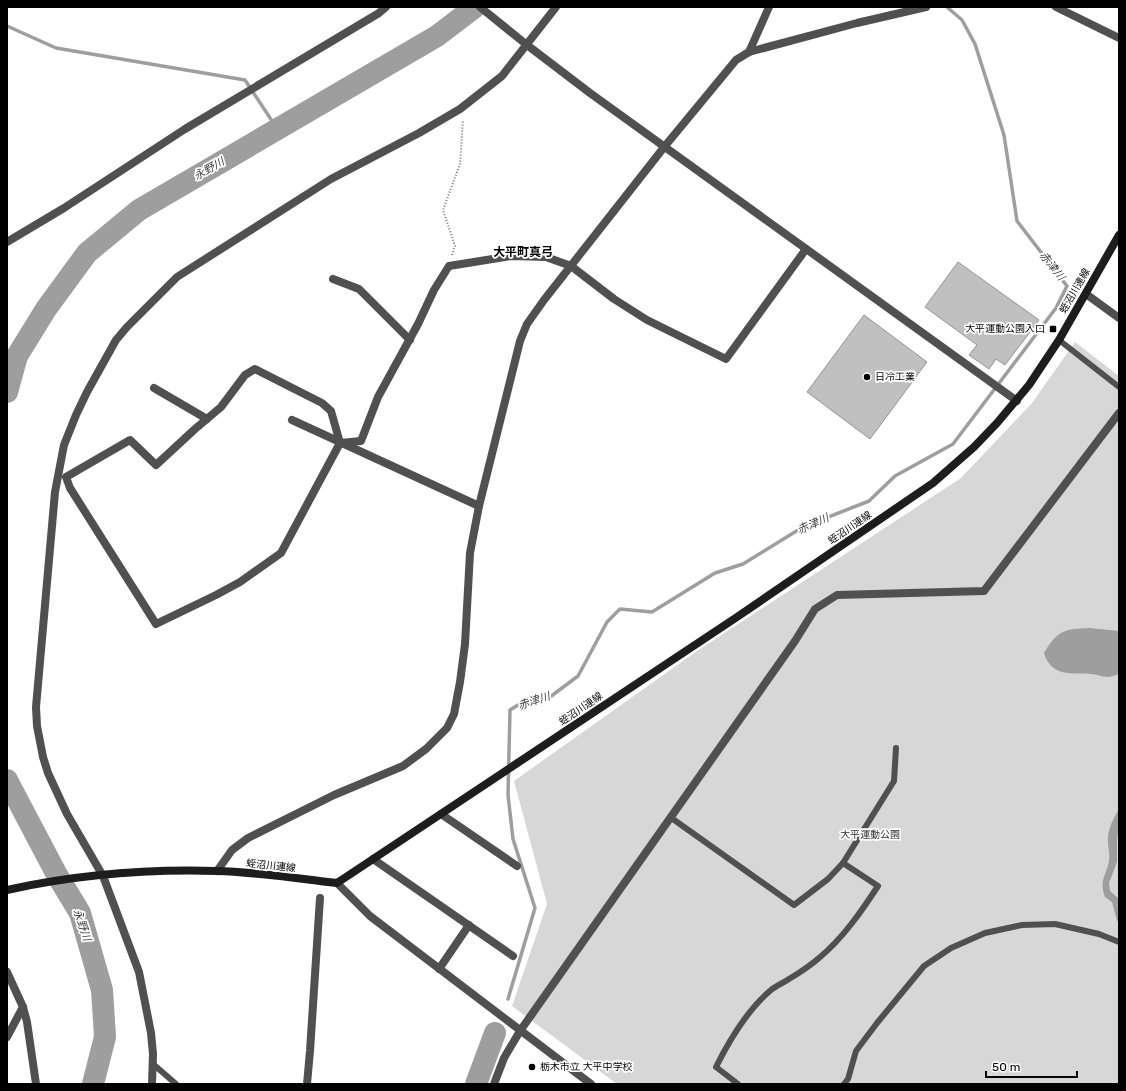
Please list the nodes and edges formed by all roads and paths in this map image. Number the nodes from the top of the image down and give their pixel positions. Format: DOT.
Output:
graph roads {
  1 [pos="386,7"];
  2 [pos="480,7"];
  3 [pos="556,7"];
  4 [pos="769,7"];
  5 [pos="926,7"];
  6 [pos="1056,7"];
  7 [pos="1119,38"];
  8 [pos="527,45"];
  9 [pos="748,52"];
  10 [pos="464,106"];
  11 [pos="665,146"];
  12 [pos="1119,235"];
  13 [pos="7,242"];
  14 [pos="806,249"];
  15 [pos="449,266"];
  16 [pos="570,266"];
  17 [pos="334,279"];
  18 [pos="1086,294"];
  19 [pos="1119,318"];
  20 [pos="410,340"];
  21 [pos="1059,340"];
  22 [pos="1119,387"];
  23 [pos="154,388"];
  24 [pos="1017,401"];
  25 [pos="1119,413"];
  26 [pos="207,420"];
  27 [pos="292,420"];
  28 [pos="340,443"];
  29 [pos="480,506"];
  30 [pos="896,748"];
  31 [pos="441,814"];
  32 [pos="670,818"];
  33 [pos="373,859"];
  34 [pos="843,863"];
  35 [pos="517,866"];
  36 [pos="217,871"];
  37 [pos="100,876"];
  38 [pos="337,883"];
  39 [pos="7,890"];
  40 [pos="320,898"];
  41 [pos="469,925"];
  42 [pos="1119,942"];
  43 [pos="513,956"];
  44 [pos="439,969"];
  45 [pos="7,972"];
  46 [pos="22,1007"];
  47 [pos="520,1031"];
  48 [pos="7,1037"];
  49 [pos="153,1064"];
  50 [pos="847,1082"];
  51 [pos="36,1084"];
  52 [pos="152,1084"];
  53 [pos="176,1084"];
  54 [pos="307,1084"];
  55 [pos="494,1084"];
  56 [pos="591,1084"];
  57 [pos="738,1084"];
  1 -- 13 [label="street"];
  2 -- 8 [label="street"];
  3 -- 8 [label="street"];
  4 -- 9 [label="street"];
  5 -- 9 [label="street"];
  6 -- 7 [label="street"];
  8 -- 10 [label="street"];
  8 -- 11 [label="street"];
  9 -- 11 [label="street"];
  10 -- 15 [label="path"];
  10 -- 37 [label="street"];
  11 -- 14 [label="street"];
  11 -- 16 [label="street"];
  12 -- 18 [label="main road, 蛭沼川連線"];
  14 -- 16 [label="street"];
  14 -- 24 [label="street"];
  15 -- 16 [label="street"];
  15 -- 20 [label="street"];
  16 -- 29 [label="street"];
  17 -- 20 [label="street"];
  18 -- 19 [label="street"];
  18 -- 21 [label="main road, 蛭沼川連線"];
  20 -- 28 [label="street"];
  21 -- 22 [label="lane"];
  21 -- 24 [label="main road, 蛭沼川連線"];
  23 -- 26 [label="street"];
  24 -- 31 [label="main road, 蛭沼川連線"];
  25 -- 32 [label="street"];
  26 -- 28 [label="street"];
  26 -- 28 [label="street"];
  27 -- 28 [label="street"];
  28 -- 29 [label="street"];
  29 -- 36 [label="street"];
  30 -- 34 [label="lane"];
  31 -- 33 [label="main road"];
  31 -- 35 [label="street"];
  32 -- 34 [label="lane"];
  32 -- 47 [label="street"];
  33 -- 38 [label="main road"];
  33 -- 41 [label="street"];
  34 -- 57 [label="lane"];
  36 -- 37 [label="main road, 蛭沼川連線"];
  36 -- 38 [label="main road, 蛭沼川連線"];
  37 -- 39 [label="main road, 蛭沼川連線"];
  37 -- 49 [label="street"];
  38 -- 44 [label="street"];
  40 -- 54 [label="street"];
  41 -- 43 [label="street"];
  41 -- 44 [label="street"];
  42 -- 50 [label="lane"];
  44 -- 47 [label="street"];
  45 -- 46 [label="street"];
  46 -- 48 [label="street"];
  46 -- 51 [label="street"];
  47 -- 55 [label="street"];
  47 -- 56 [label="street"];
  49 -- 52 [label="street"];
  49 -- 53 [label="lane"];
}
